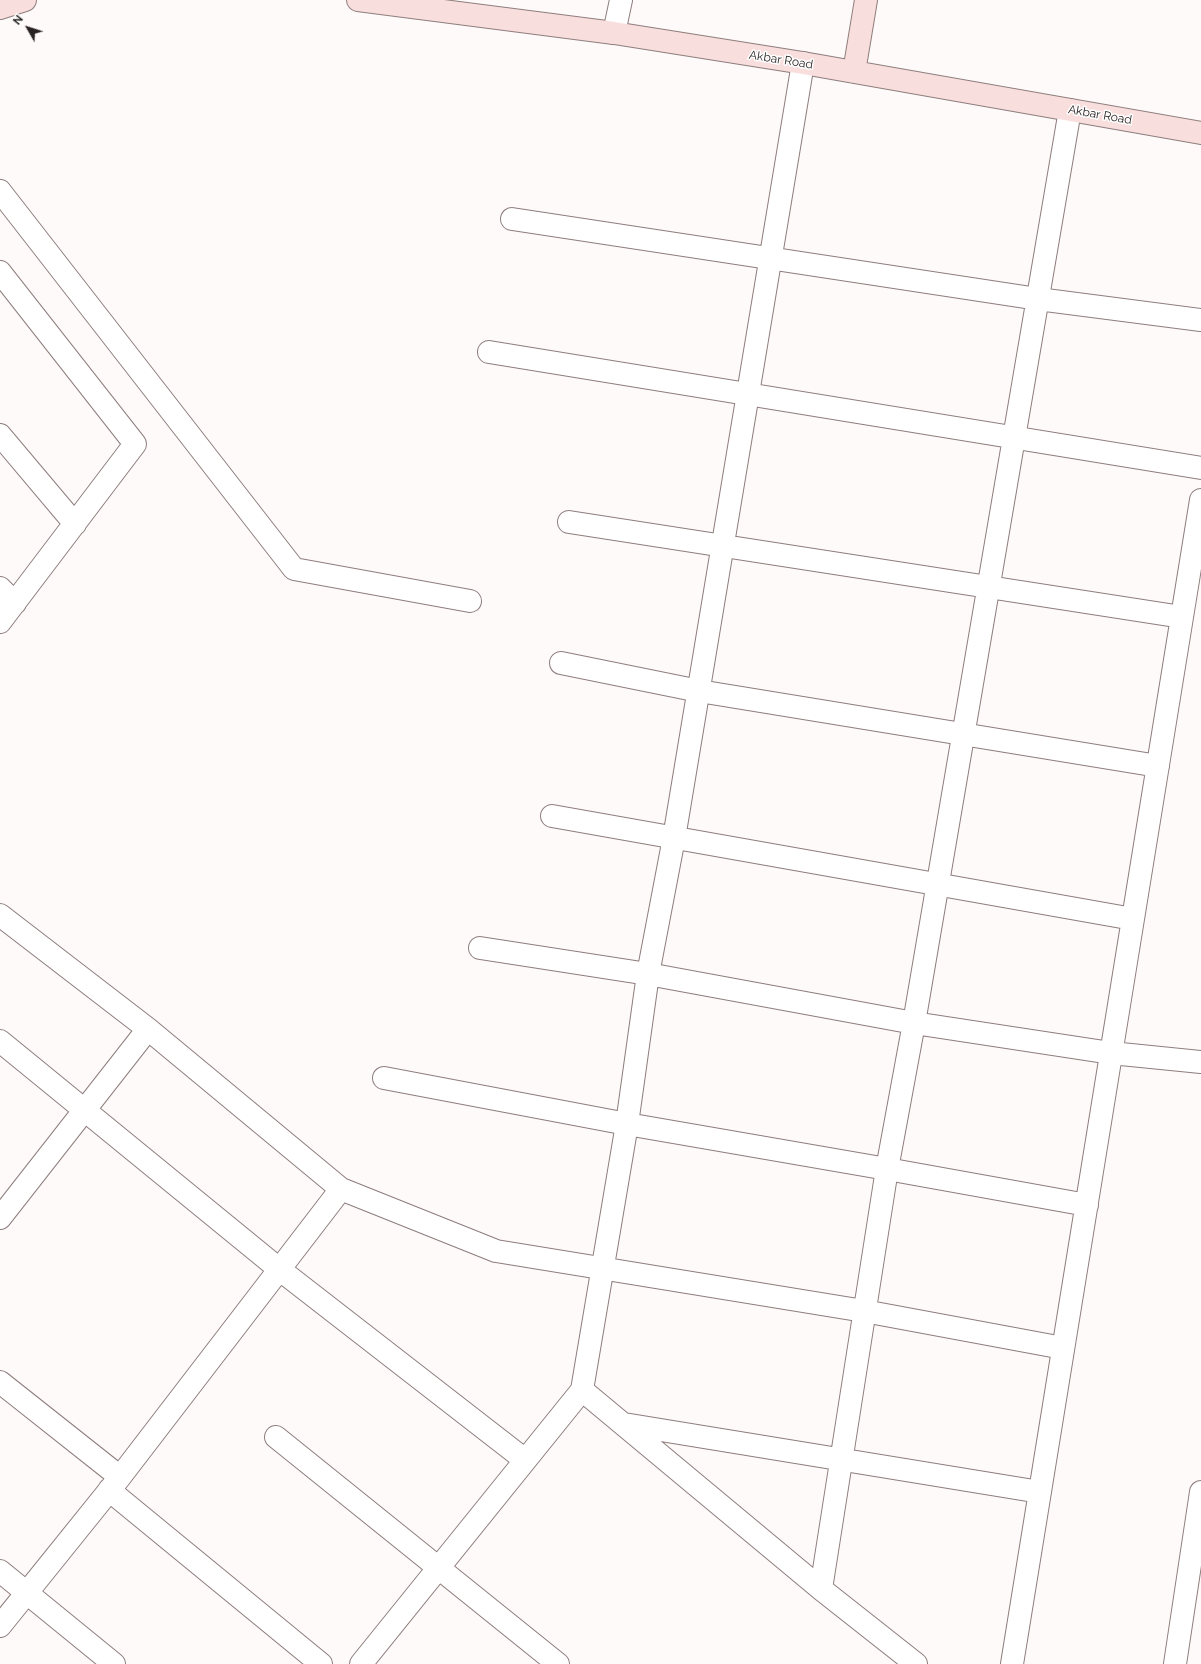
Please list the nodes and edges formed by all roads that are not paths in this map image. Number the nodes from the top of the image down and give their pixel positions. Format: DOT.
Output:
graph roads {
  1 [pos="25,0"];
  2 [pos="358,0"];
  3 [pos="621,0"];
  4 [pos="866,0"];
  5 [pos="0,8"];
  6 [pos="614,33"];
  7 [pos="803,63"];
  8 [pos="854,72"];
  9 [pos="1070,110"];
  10 [pos="1201,134"];
  11 [pos="0,190"];
  12 [pos="512,219"];
  13 [pos="771,258"];
  14 [pos="0,272"];
  15 [pos="1038,299"];
  16 [pos="1201,320"];
  17 [pos="489,352"];
  18 [pos="748,394"];
  19 [pos="0,435"];
  20 [pos="1014,438"];
  21 [pos="1201,468"];
  22 [pos="1201,500"];
  23 [pos="569,522"];
  24 [pos="75,524"];
  25 [pos="723,546"];
  26 [pos="988,587"];
  27 [pos="7,595"];
  28 [pos="470,601"];
  29 [pos="1182,617"];
  30 [pos="0,622"];
  31 [pos="560,663"];
  32 [pos="699,691"];
  33 [pos="963,734"];
  34 [pos="1158,766"];
  35 [pos="552,816"];
  36 [pos="674,838"];
  37 [pos="937,884"];
  38 [pos="0,915"];
  39 [pos="1133,919"];
  40 [pos="480,948"];
  41 [pos="648,974"];
  42 [pos="914,1023"];
  43 [pos="148,1029"];
  44 [pos="0,1041"];
  45 [pos="1111,1053"];
  46 [pos="1201,1062"];
  47 [pos="384,1078"];
  48 [pos="84,1110"];
  49 [pos="627,1124"];
  50 [pos="887,1168"];
  51 [pos="341,1189"];
  52 [pos="1086,1205"];
  53 [pos="0,1218"];
  54 [pos="602,1268"];
  55 [pos="280,1269"];
  56 [pos="864,1311"];
  57 [pos="1063,1348"];
  58 [pos="0,1382"];
  59 [pos="582,1390"];
  60 [pos="622,1424"];
  61 [pos="276,1437"];
  62 [pos="525,1460"];
  63 [pos="841,1460"];
  64 [pos="114,1484"];
  65 [pos="1040,1492"];
  66 [pos="1201,1492"];
  67 [pos="438,1568"];
  68 [pos="0,1571"];
  69 [pos="1194,1571"];
  70 [pos="821,1589"];
  71 [pos="26,1593"];
  72 [pos="0,1626"];
  73 [pos="114,1664"];
  74 [pos="322,1664"];
  75 [pos="361,1664"];
  76 [pos="558,1664"];
  77 [pos="916,1664"];
  78 [pos="1012,1664"];
  79 [pos="1175,1664"];
  1 -- 5 [label="main road"];
  2 -- 6 [label="main road, Akbar Road"];
  3 -- 6 [label="street"];
  4 -- 8 [label="main road"];
  6 -- 7 [label="main road, Akbar Road"];
  7 -- 8 [label="main road, Akbar Road"];
  7 -- 13 [label="street"];
  8 -- 9 [label="main road, Akbar Road"];
  9 -- 10 [label="main road, Akbar Road"];
  9 -- 15 [label="street"];
  11 -- 28 [label="street"];
  12 -- 13 [label="street"];
  13 -- 15 [label="street"];
  13 -- 18 [label="street"];
  14 -- 24 [label="street"];
  15 -- 16 [label="street"];
  15 -- 20 [label="street"];
  17 -- 18 [label="street"];
  18 -- 20 [label="street"];
  18 -- 25 [label="street"];
  19 -- 24 [label="street"];
  20 -- 21 [label="street"];
  20 -- 26 [label="street"];
  22 -- 29 [label="street"];
  23 -- 25 [label="street"];
  24 -- 27 [label="street"];
  25 -- 26 [label="street"];
  25 -- 32 [label="street"];
  26 -- 29 [label="street"];
  26 -- 33 [label="street"];
  27 -- 30 [label="street"];
  29 -- 34 [label="street"];
  31 -- 32 [label="street"];
  32 -- 33 [label="street"];
  32 -- 36 [label="street"];
  33 -- 34 [label="street"];
  33 -- 37 [label="street"];
  34 -- 39 [label="street"];
  35 -- 36 [label="street"];
  36 -- 37 [label="street"];
  36 -- 41 [label="street"];
  37 -- 39 [label="street"];
  37 -- 42 [label="street"];
  38 -- 43 [label="street"];
  39 -- 45 [label="street"];
  40 -- 41 [label="street"];
  41 -- 42 [label="street"];
  41 -- 49 [label="street"];
  42 -- 45 [label="street"];
  42 -- 50 [label="street"];
  43 -- 48 [label="street"];
  43 -- 51 [label="street"];
  44 -- 48 [label="street"];
  45 -- 46 [label="street"];
  45 -- 52 [label="street"];
  47 -- 49 [label="street"];
  48 -- 53 [label="street"];
  48 -- 55 [label="street"];
  49 -- 50 [label="street"];
  49 -- 54 [label="street"];
  50 -- 52 [label="street"];
  50 -- 56 [label="street"];
  51 -- 54 [label="street"];
  51 -- 55 [label="street"];
  52 -- 57 [label="street"];
  54 -- 56 [label="street"];
  54 -- 59 [label="street"];
  55 -- 62 [label="street"];
  55 -- 64 [label="street"];
  56 -- 57 [label="street"];
  56 -- 63 [label="street"];
  57 -- 65 [label="street"];
  58 -- 64 [label="street"];
  59 -- 60 [label="street"];
  59 -- 62 [label="street"];
  60 -- 63 [label="street"];
  60 -- 70 [label="street"];
  61 -- 67 [label="street"];
  62 -- 67 [label="street"];
  63 -- 65 [label="street"];
  63 -- 70 [label="street"];
  64 -- 71 [label="street"];
  64 -- 74 [label="street"];
  65 -- 78 [label="street"];
  66 -- 69 [label="street"];
  67 -- 75 [label="street"];
  67 -- 76 [label="street"];
  68 -- 71 [label="street"];
  69 -- 79 [label="street"];
  70 -- 77 [label="street"];
  71 -- 72 [label="street"];
  71 -- 73 [label="street"];
}
